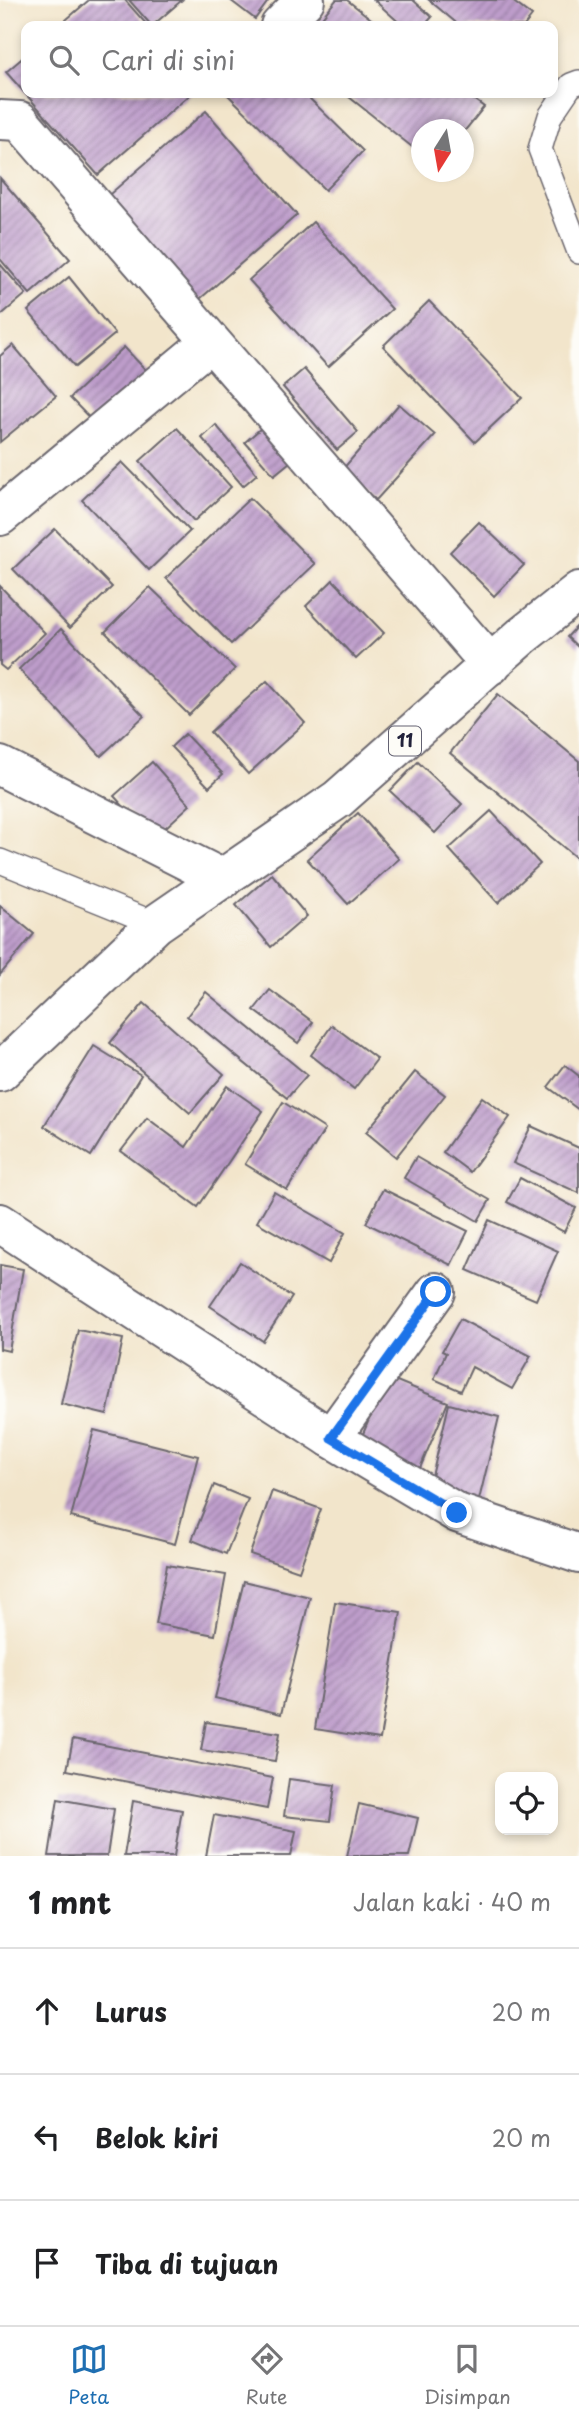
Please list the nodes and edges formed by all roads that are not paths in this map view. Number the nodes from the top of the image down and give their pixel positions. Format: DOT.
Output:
graph roads {
  1 [pos="305,0"];
  2 [pos="285,21"];
  3 [pos="579,82"];
  4 [pos="0,120"];
  5 [pos="579,252"];
  6 [pos="209,343"];
  7 [pos="0,516"];
  8 [pos="579,592"];
  9 [pos="491,665"];
  10 [pos="0,766"];
  11 [pos="0,861"];
  12 [pos="223,879"];
  13 [pos="156,924"];
  14 [pos="0,1072"];
  15 [pos="0,1223"];
  16 [pos="436,1292"];
  17 [pos="331,1438"];
  18 [pos="579,1554"];
  1 -- 2 [label="main road"];
  3 -- 5 [label="lane"];
  4 -- 6 [label="main road"];
  6 -- 7 [label="main road"];
  6 -- 9 [label="main road"];
  8 -- 9 [label="main road, 11"];
  9 -- 12 [label="main road, 11"];
  10 -- 12 [label="main road"];
  11 -- 13 [label="lane"];
  12 -- 13 [label="main road, 11"];
  13 -- 14 [label="main road, 11"];
  15 -- 17 [label="main road"];
  16 -- 17 [label="main road"];
  17 -- 18 [label="main road"];
}
